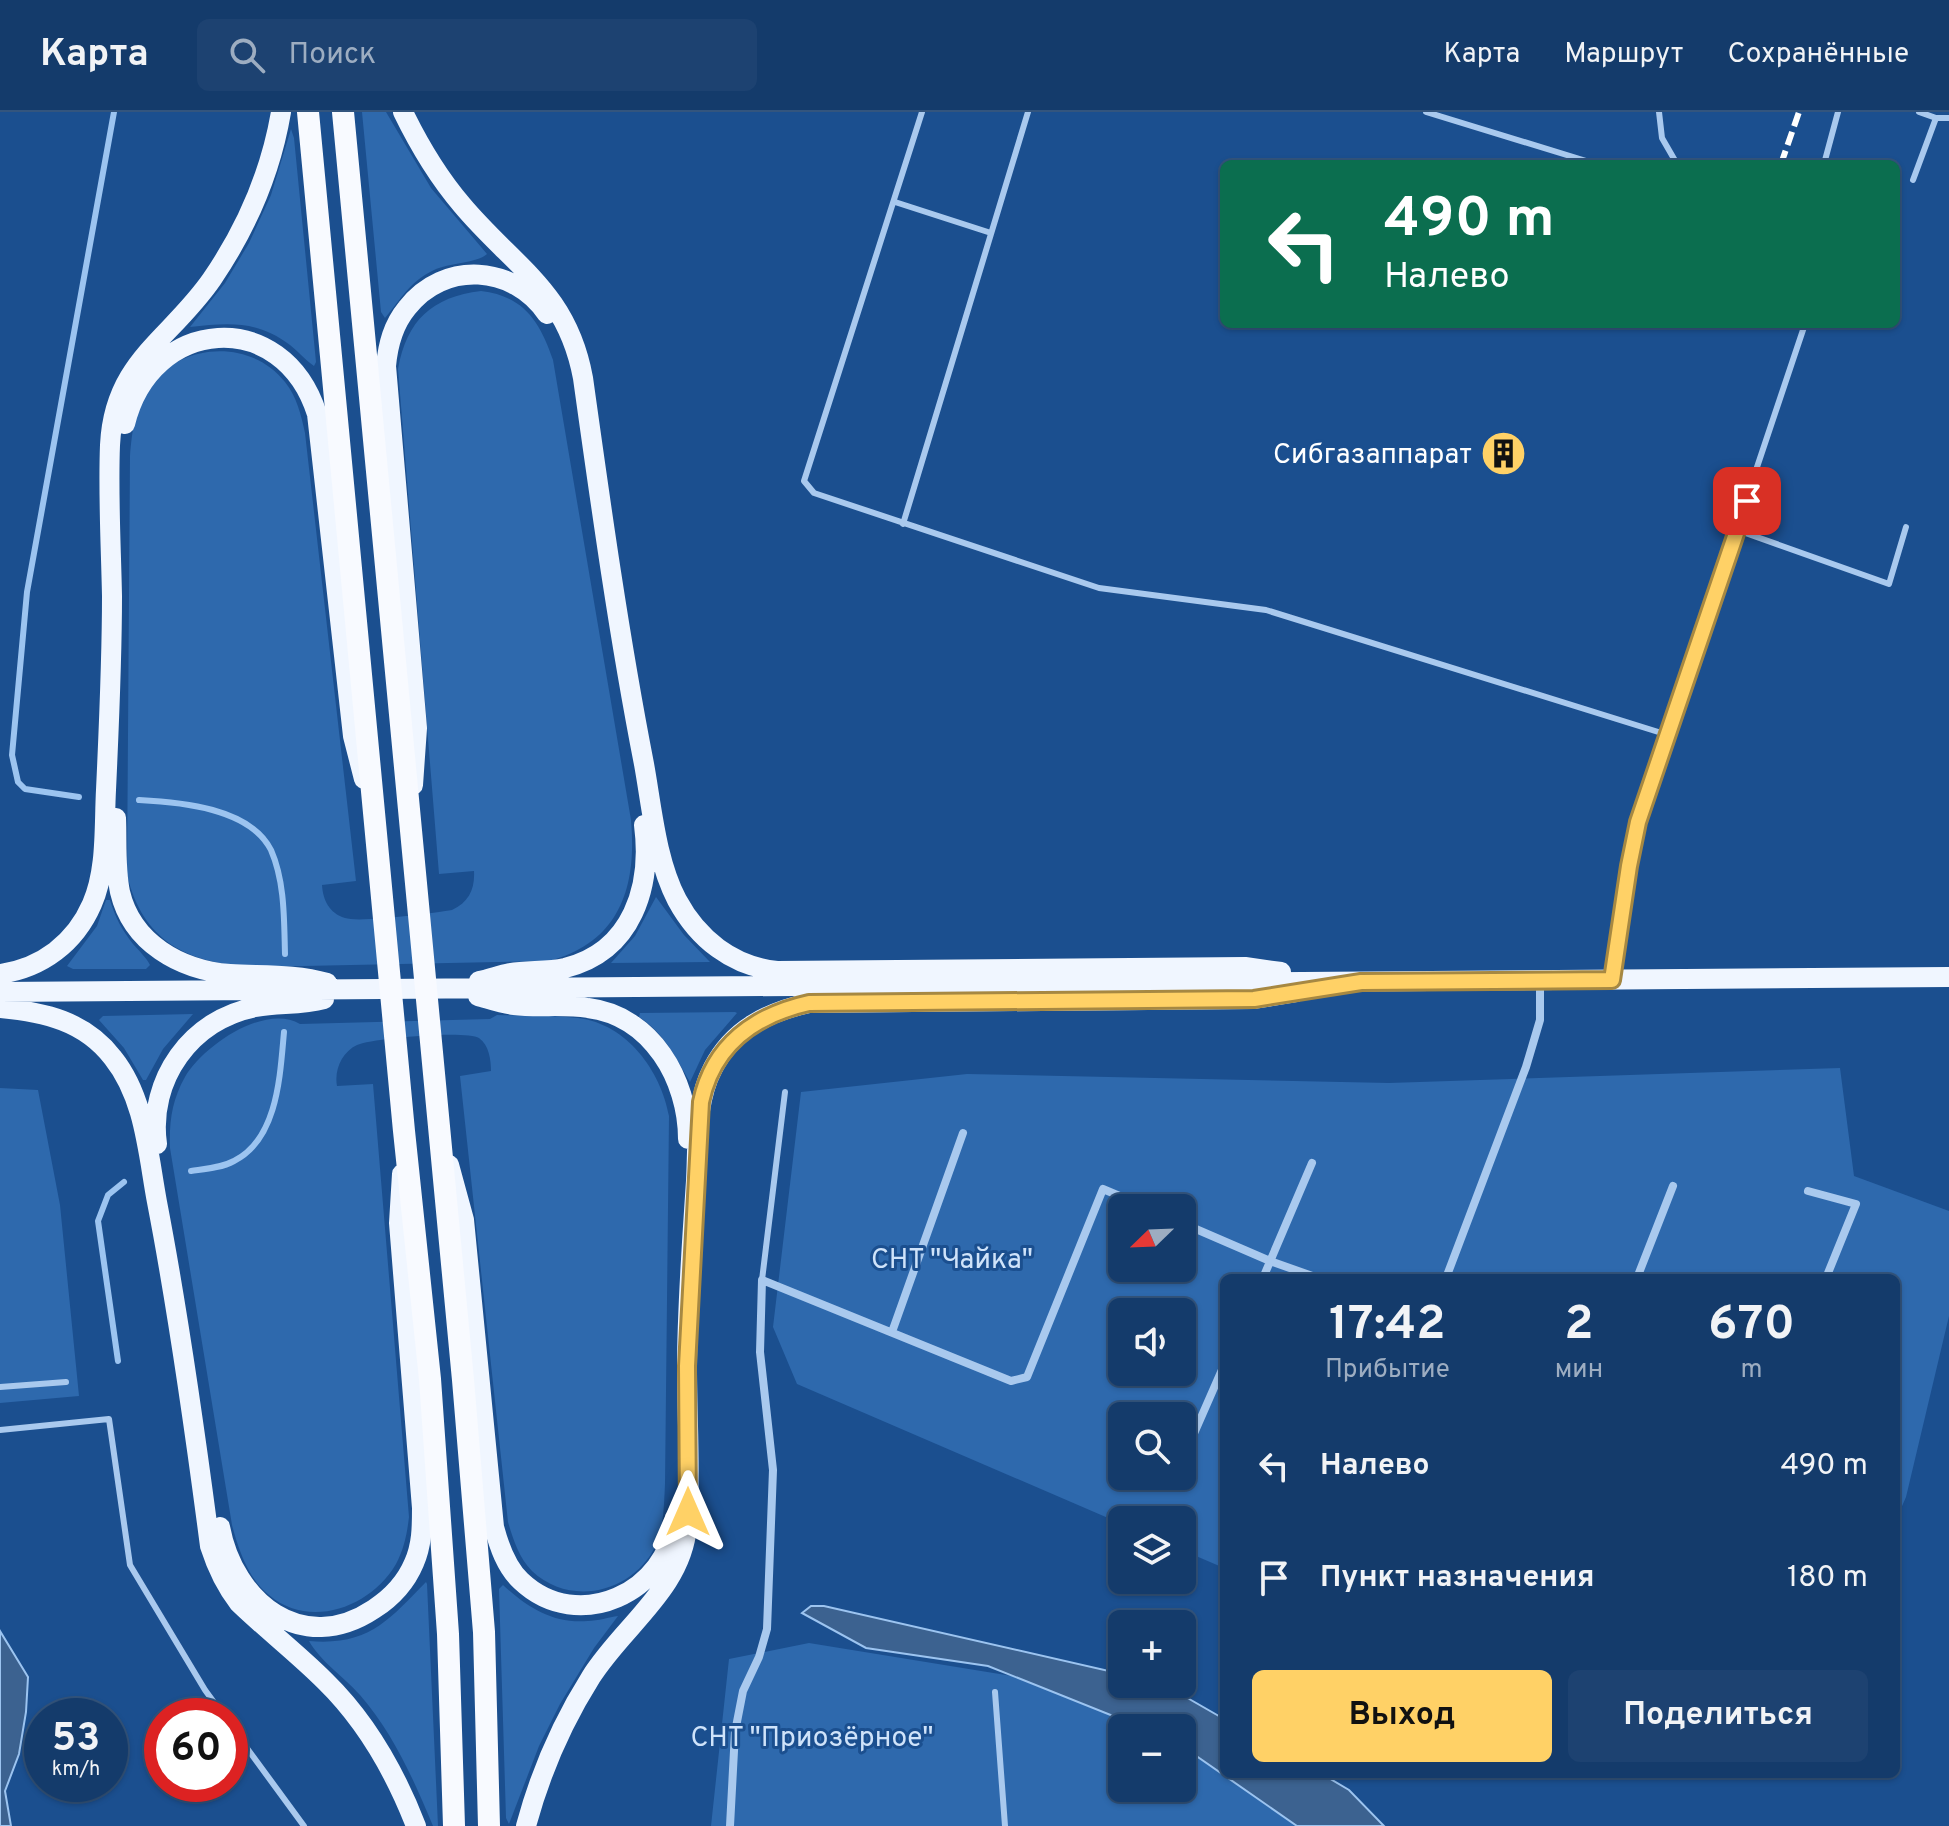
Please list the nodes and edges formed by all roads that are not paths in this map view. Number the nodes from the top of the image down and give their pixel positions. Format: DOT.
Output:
graph roads {
  1 [pos="281,112"];
  2 [pos="308,112"];
  3 [pos="343,112"];
  4 [pos="403,112"];
  5 [pos="922,112"];
  6 [pos="1028,112"];
  7 [pos="1426,112"];
  8 [pos="1659,112"];
  9 [pos="1838,112"];
  10 [pos="1919,112"];
  11 [pos="1936,118"];
  12 [pos="1949,118"];
  13 [pos="1583,160"];
  14 [pos="1675,160"];
  15 [pos="1825,160"];
  16 [pos="1913,180"];
  17 [pos="895,202"];
  18 [pos="991,233"];
  19 [pos="1804,328"];
  20 [pos="903,524"];
  21 [pos="1906,527"];
  22 [pos="1737,530"];
  23 [pos="607,549"];
  24 [pos="112,599"];
  25 [pos="632,702"];
  26 [pos="1668,735"];
  27 [pos="109,736"];
  28 [pos="411,825"];
  29 [pos="376,829"];
  30 [pos="0,974"];
  31 [pos="1949,977"];
  32 [pos="1540,980"];
  33 [pos="1612,980"];
  34 [pos="1361,982"];
  35 [pos="451,989"];
  36 [pos="354,990"];
  37 [pos="0,992"];
  38 [pos="0,1008"];
  39 [pos="785,1092"];
  40 [pos="440,1129"];
  41 [pos="404,1131"];
  42 [pos="963,1133"];
  43 [pos="1312,1163"];
  44 [pos="1673,1186"];
  45 [pos="1808,1191"];
  46 [pos="1115,1194"];
  47 [pos="1196,1229"];
  48 [pos="1270,1261"];
  49 [pos="171,1272"];
  50 [pos="690,1272"];
  51 [pos="1265,1274"];
  52 [pos="1307,1274"];
  53 [pos="1448,1274"];
  54 [pos="1639,1274"];
  55 [pos="1828,1274"];
  56 [pos="762,1280"];
  57 [pos="892,1332"];
  58 [pos="687,1366"];
  59 [pos="1220,1374"];
  60 [pos="66,1382"];
  61 [pos="188,1384"];
  62 [pos="0,1387"];
  63 [pos="1196,1429"];
  64 [pos="0,1430"];
  65 [pos="995,1692"];
  66 [pos="211,1698"];
  67 [pos="248,1750"];
  68 [pos="304,1826"];
  69 [pos="416,1826"];
  70 [pos="454,1826"];
  71 [pos="489,1826"];
  72 [pos="526,1826"];
  73 [pos="730,1826"];
  74 [pos="1005,1826"];
  1 -- 24 [label="main road"];
  2 -- 29 [label="highway"];
  3 -- 28 [label="highway"];
  4 -- 23 [label="main road"];
  5 -- 17 [label="lane"];
  6 -- 18 [label="lane"];
  7 -- 13 [label="lane"];
  8 -- 14 [label="lane"];
  9 -- 15 [label="lane"];
  10 -- 11 [label="lane"];
  11 -- 12 [label="lane"];
  11 -- 16 [label="lane"];
  17 -- 18 [label="lane"];
  17 -- 20 [label="lane"];
  18 -- 20 [label="lane"];
  19 -- 22 [label="lane"];
  20 -- 26 [label="lane"];
  21 -- 22 [label="lane"];
  22 -- 26 [label="lane"];
  23 -- 25 [label="main road"];
  23 -- 28 [label="main road"];
  24 -- 27 [label="main road"];
  24 -- 29 [label="main road"];
  25 -- 34 [label="main road"];
  25 -- 35 [label="main road"];
  26 -- 33 [label="lane"];
  27 -- 30 [label="main road"];
  27 -- 36 [label="main road"];
  28 -- 40 [label="highway"];
  29 -- 41 [label="highway"];
  31 -- 33 [label="main road"];
  32 -- 33 [label="main road"];
  32 -- 34 [label="main road"];
  32 -- 53 [label="street"];
  34 -- 35 [label="main road"];
  34 -- 50 [label="main road"];
  35 -- 36 [label="main road"];
  35 -- 50 [label="main road"];
  36 -- 37 [label="main road"];
  36 -- 49 [label="main road"];
  38 -- 49 [label="main road"];
  39 -- 56 [label="lane"];
  40 -- 58 [label="main road"];
  40 -- 71 [label="highway"];
  41 -- 61 [label="main road"];
  41 -- 70 [label="highway"];
  42 -- 57 [label="street"];
  43 -- 48 [label="street"];
  44 -- 54 [label="street"];
  45 -- 55 [label="street"];
  46 -- 57 [label="street"];
  47 -- 48 [label="street"];
  48 -- 51 [label="street"];
  48 -- 52 [label="street"];
  49 -- 61 [label="main road"];
  50 -- 58 [label="main road"];
  56 -- 57 [label="street"];
  56 -- 73 [label="street"];
  58 -- 72 [label="main road"];
  59 -- 63 [label="street"];
  60 -- 62 [label="lane"];
  61 -- 69 [label="main road"];
  64 -- 66 [label="lane"];
  65 -- 74 [label="lane"];
  67 -- 68 [label="lane"];
}
